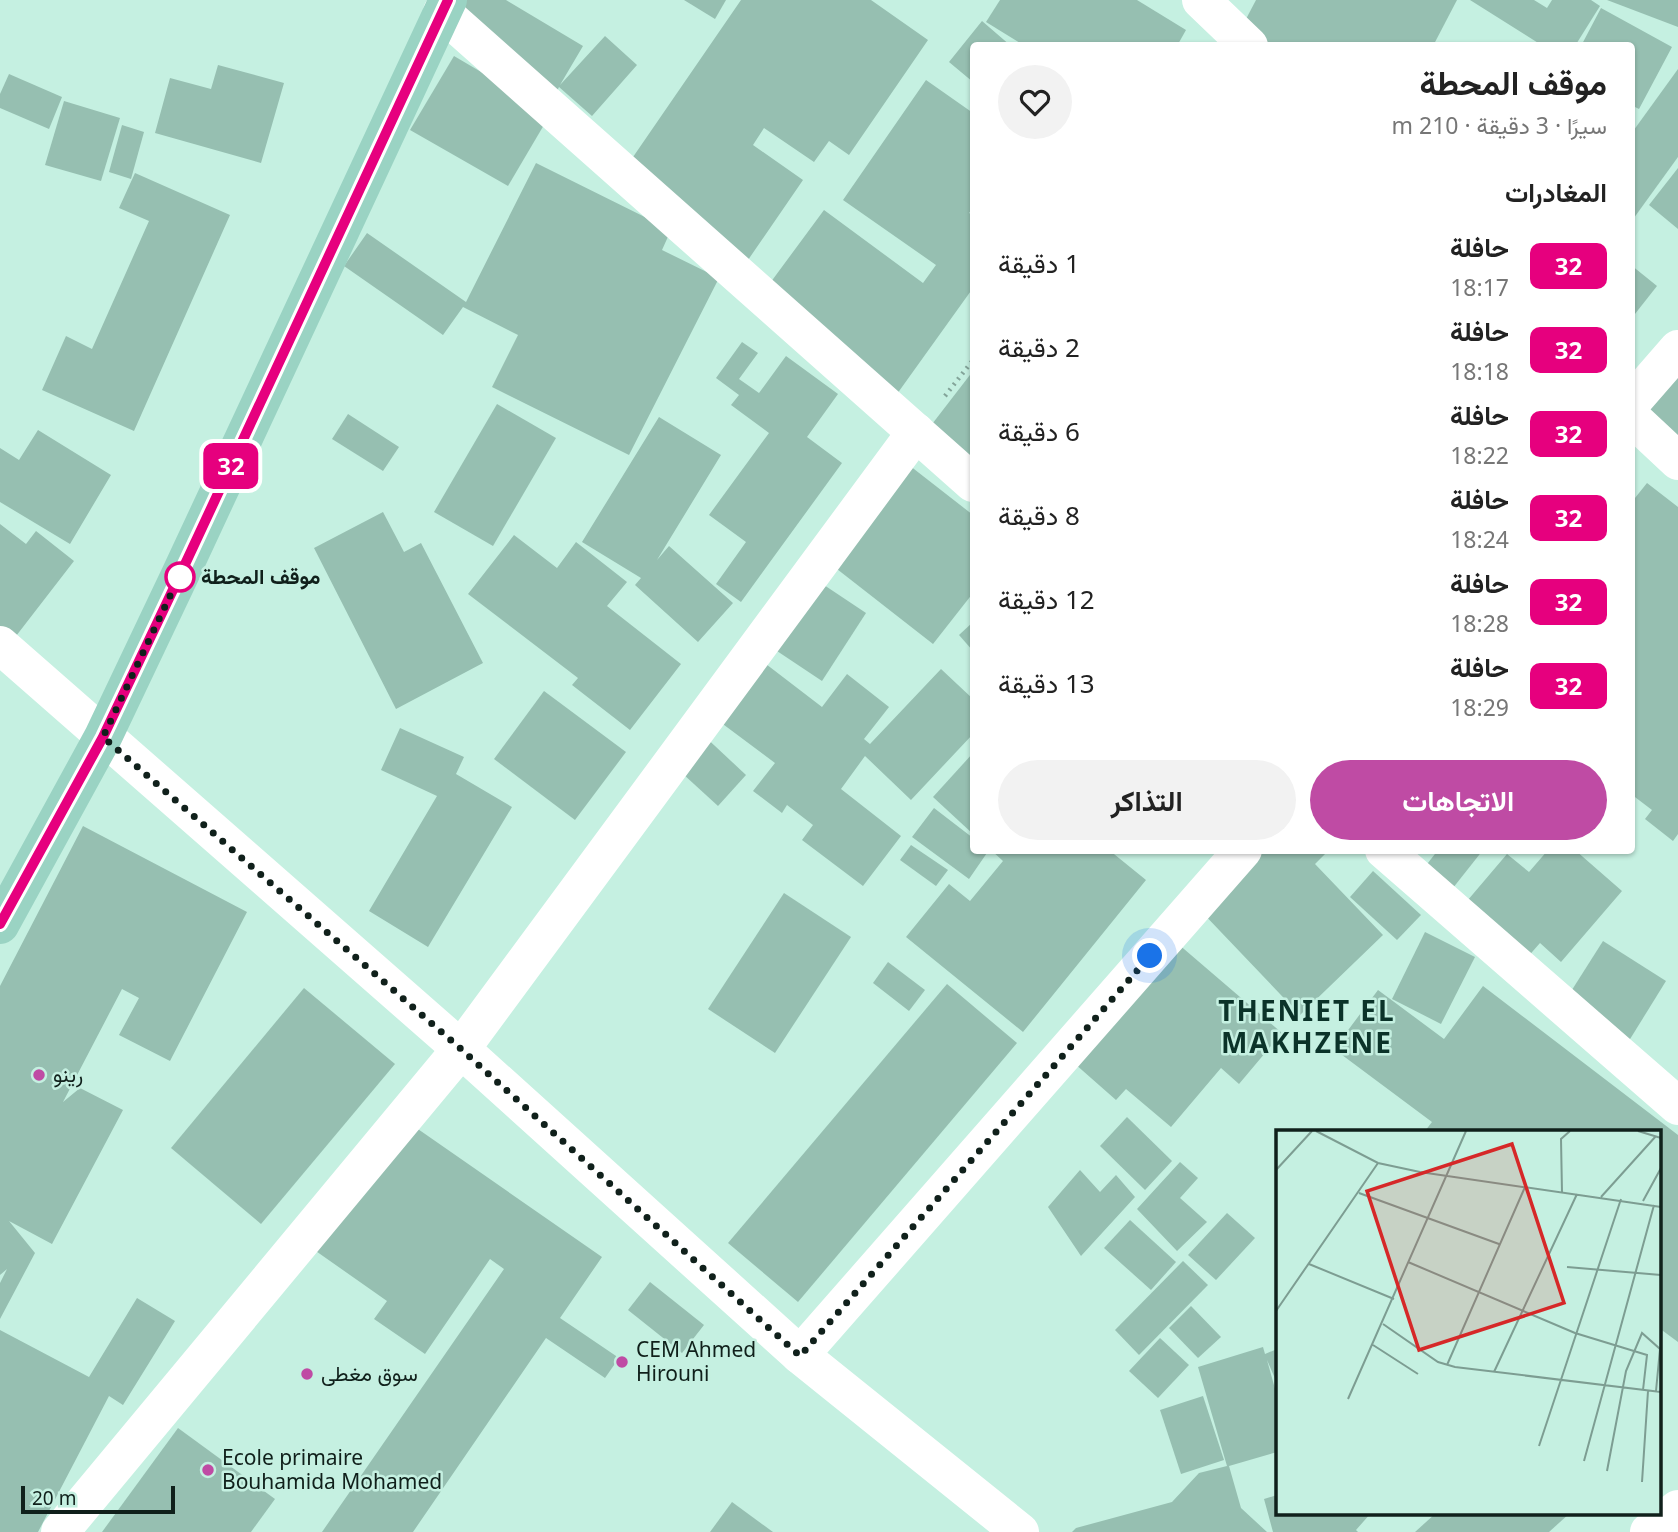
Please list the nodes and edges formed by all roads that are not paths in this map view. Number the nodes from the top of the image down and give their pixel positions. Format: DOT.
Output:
graph roads {
  1 [pos="1201,0"];
  2 [pos="445,6"];
  3 [pos="1245,42"];
  4 [pos="1678,349"];
  5 [pos="1635,398"];
  6 [pos="1635,421"];
  7 [pos="916,432"];
  8 [pos="1678,461"];
  9 [pos="970,480"];
  10 [pos="0,645"];
  11 [pos="103,737"];
  12 [pos="1239,854"];
  13 [pos="1389,854"];
  14 [pos="0,925"];
  15 [pos="461,1049"];
  16 [pos="1678,1106"];
  17 [pos="800,1356"];
  18 [pos="1678,1509"];
  19 [pos="60,1532"];
  20 [pos="1020,1532"];
  21 [pos="1648,1532"];
  1 -- 3 [label="street"];
  2 -- 7 [label="street"];
  2 -- 11 [label="main road"];
  4 -- 5 [label="street"];
  6 -- 8 [label="street"];
  7 -- 9 [label="street"];
  7 -- 15 [label="street"];
  10 -- 11 [label="street"];
  11 -- 14 [label="main road"];
  11 -- 15 [label="street"];
  12 -- 17 [label="street"];
  13 -- 16 [label="street"];
  15 -- 17 [label="street"];
  15 -- 19 [label="street"];
  17 -- 20 [label="street"];
  18 -- 21 [label="street"];
}
